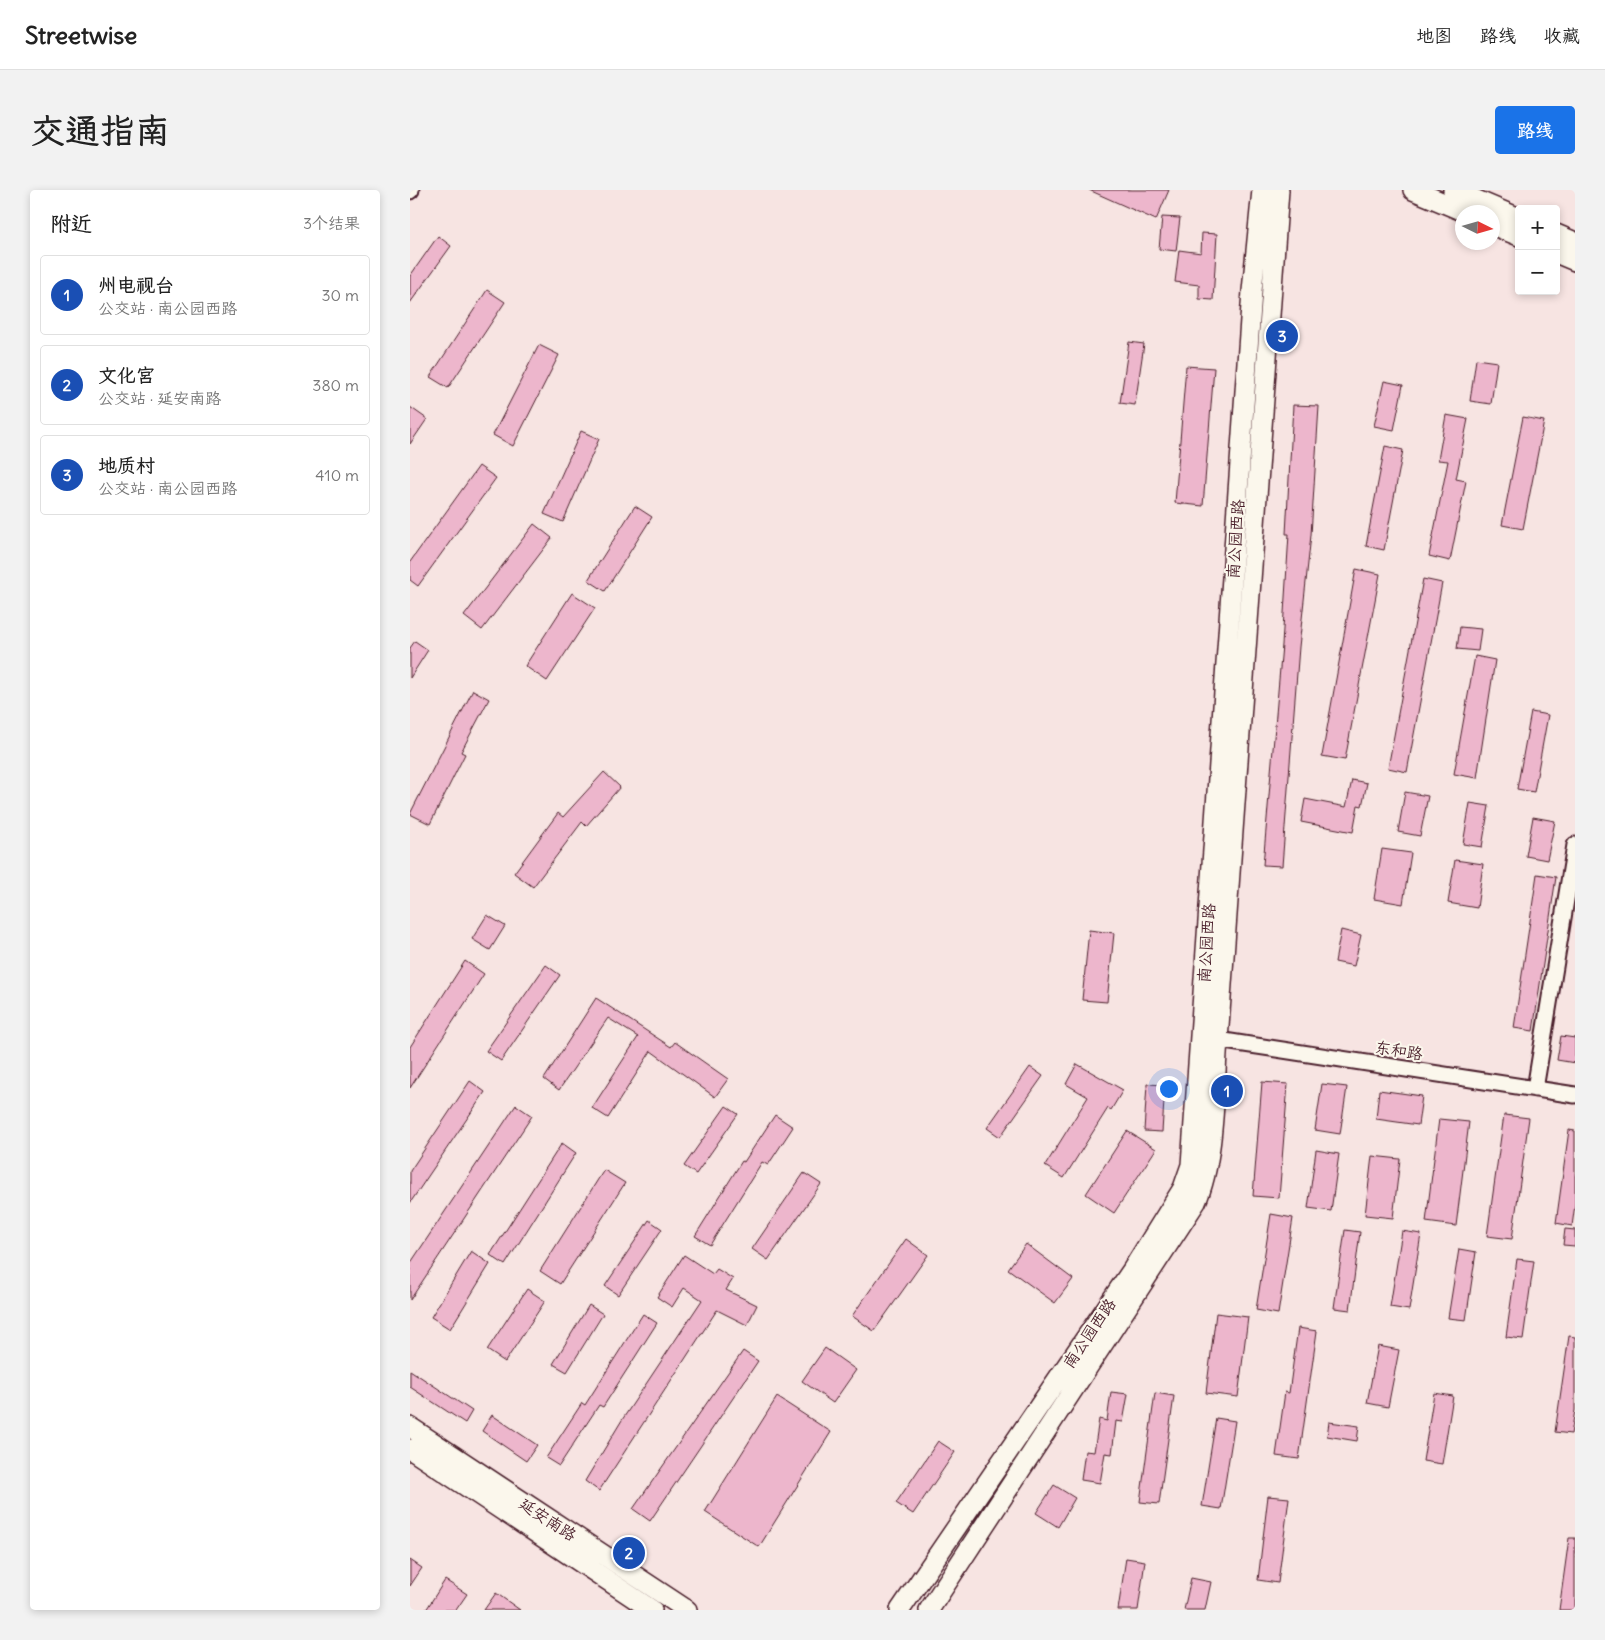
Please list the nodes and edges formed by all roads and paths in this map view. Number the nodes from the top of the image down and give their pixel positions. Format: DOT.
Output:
graph roads {
  1 [pos="1262,190"];
  2 [pos="1279,190"];
  3 [pos="1413,190"];
  4 [pos="1453,190"];
  5 [pos="1455,208"];
  6 [pos="1515,216"];
  7 [pos="1500,228"];
  8 [pos="1515,234"];
  9 [pos="1560,236"];
  10 [pos="1575,242"];
  11 [pos="1560,255"];
  12 [pos="1575,261"];
  13 [pos="1575,845"];
  14 [pos="1218,1040"];
  15 [pos="1535,1089"];
  16 [pos="1575,1095"];
  17 [pos="410,1427"];
  18 [pos="410,1449"];
  19 [pos="652,1610"];
  20 [pos="687,1610"];
  21 [pos="900,1610"];
  22 [pos="929,1610"];
  1 -- 21 [label="main road, 南公园西路"];
  2 -- 14 [label="main road, 南公园西路"];
  3 -- 5 [label="main road"];
  4 -- 6 [label="main road"];
  7 -- 8 [label="main road"];
  9 -- 10 [label="main road"];
  11 -- 12 [label="main road"];
  13 -- 15 [label="street"];
  14 -- 15 [label="street, 东和路"];
  14 -- 22 [label="main road, 南公园西路"];
  15 -- 16 [label="street, 东和路"];
  17 -- 20 [label="main road, 延安南路"];
  18 -- 19 [label="main road, 延安南路"];
}
